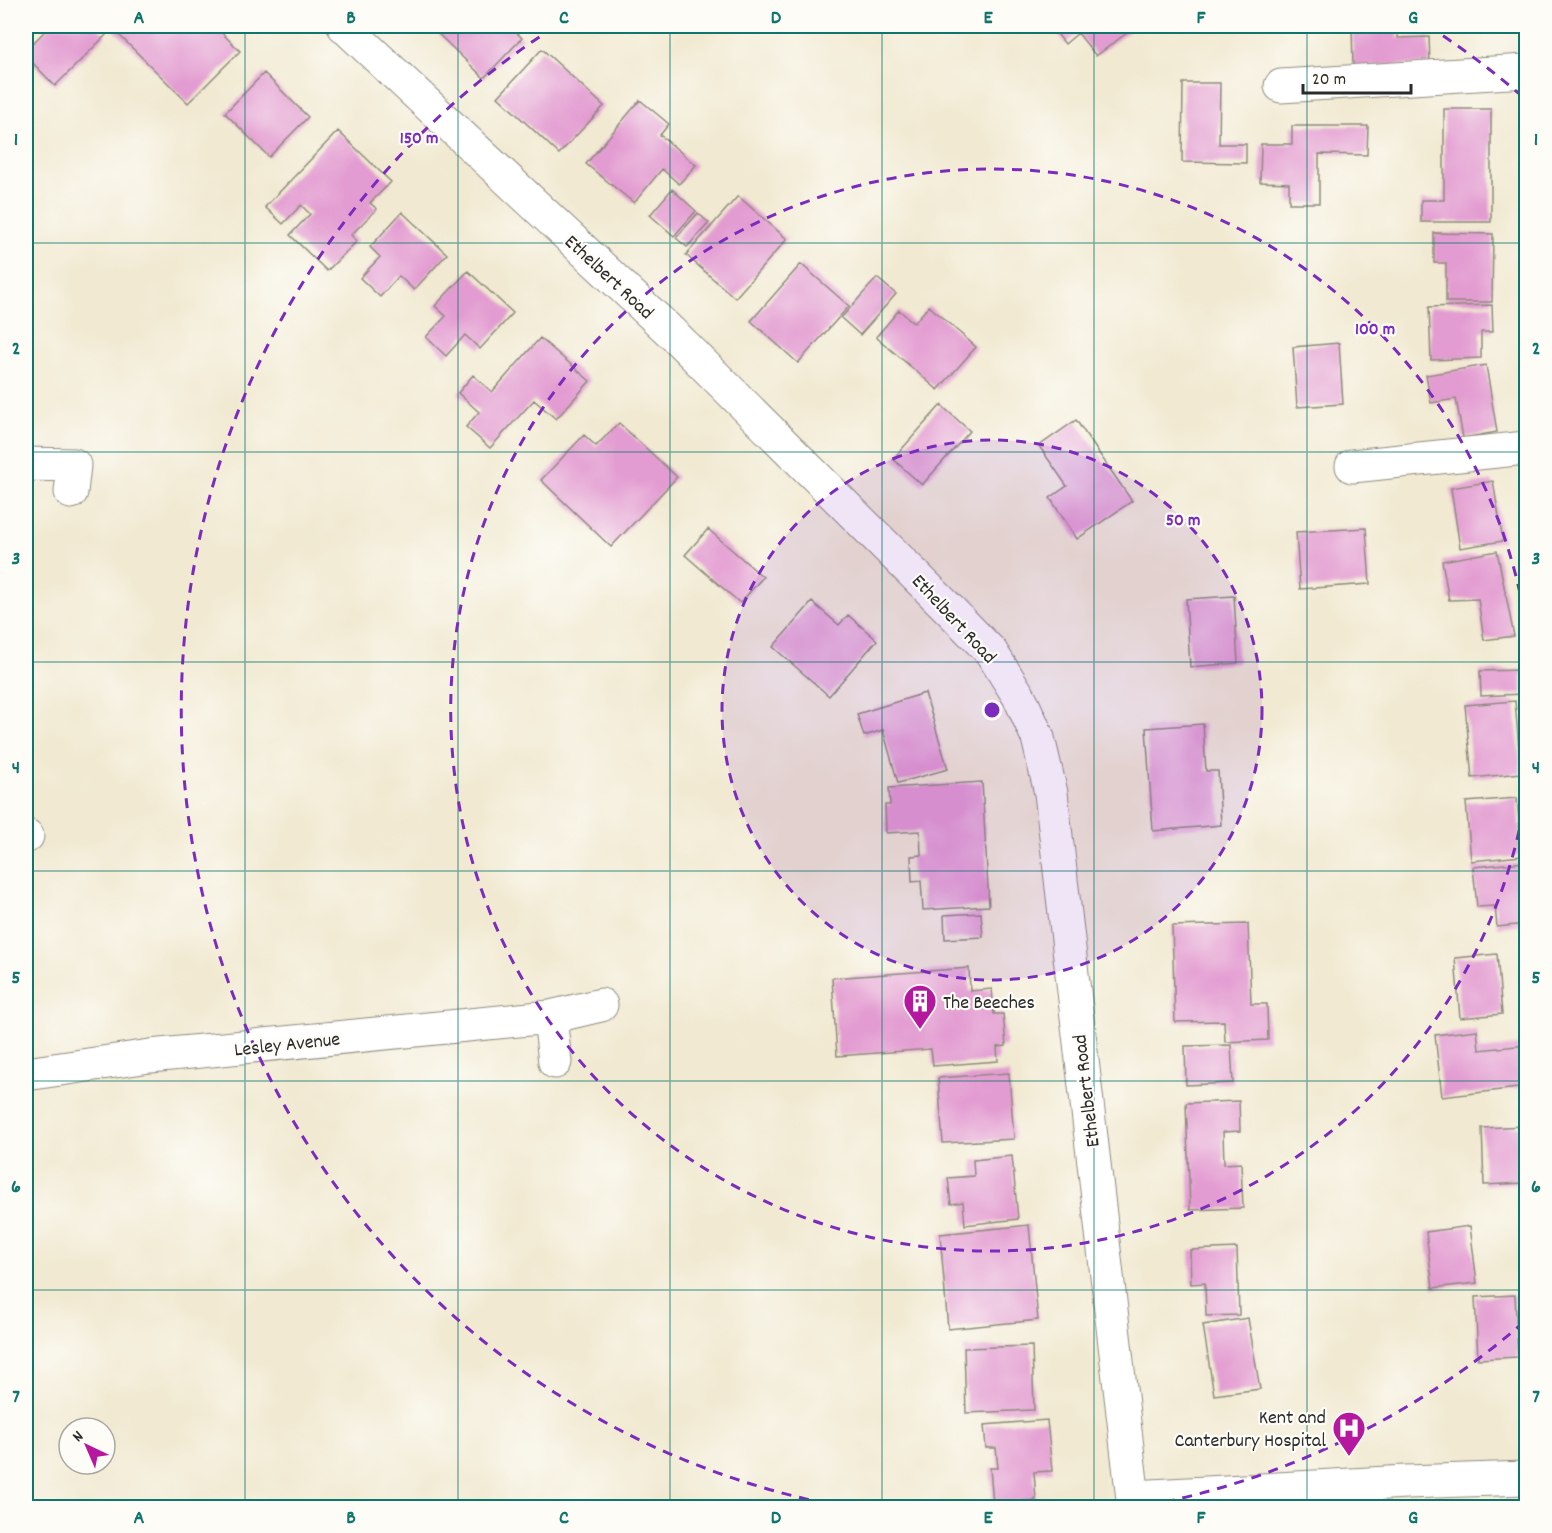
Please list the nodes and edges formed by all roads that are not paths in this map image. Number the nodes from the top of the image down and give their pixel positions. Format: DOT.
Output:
graph roads {
  1 [pos="344,26"];
  2 [pos="1527,71"];
  3 [pos="1281,86"];
  4 [pos="1527,448"];
  5 [pos="26,465"];
  6 [pos="1352,466"];
  7 [pos="71,492"];
  8 [pos="601,1005"];
  9 [pos="550,1017"];
  10 [pos="555,1062"];
  11 [pos="26,1074"];
  12 [pos="1527,1478"];
  13 [pos="1406,1495"];
  14 [pos="1133,1502"];
  1 -- 14 [label="street, Ethelbert Road"];
  2 -- 3 [label="street"];
  4 -- 6 [label="street"];
  5 -- 7 [label="street"];
  8 -- 9 [label="street, Lesley Avenue"];
  9 -- 10 [label="street"];
  9 -- 11 [label="street, Lesley Avenue"];
  12 -- 13 [label="street"];
  13 -- 14 [label="street"];
}
